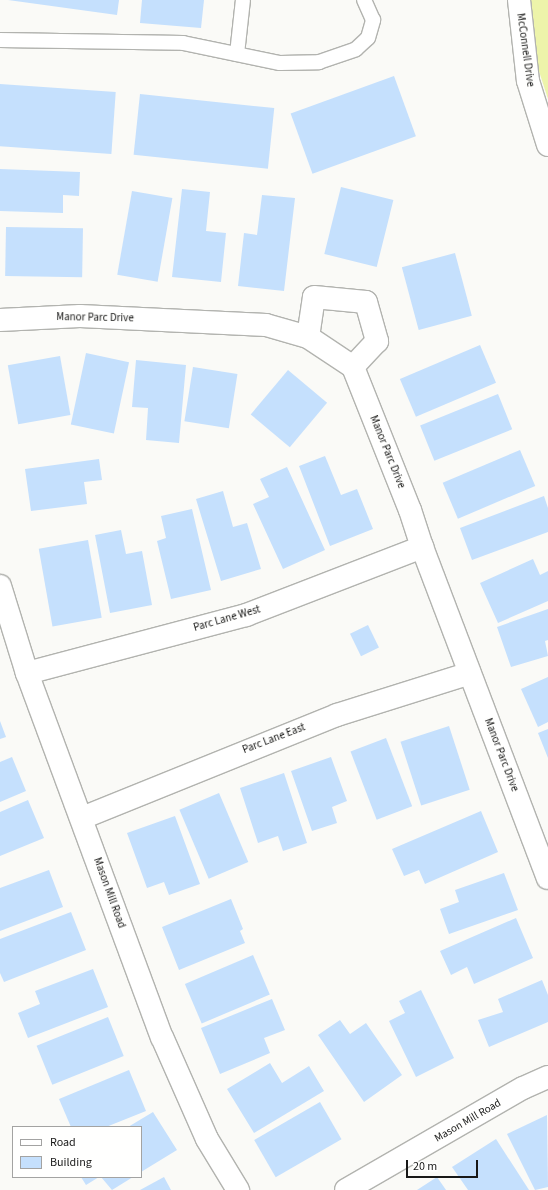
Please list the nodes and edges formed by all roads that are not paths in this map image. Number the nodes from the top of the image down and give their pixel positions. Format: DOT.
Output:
graph roads {
  1 [pos="243,0"];
  2 [pos="364,0"];
  3 [pos="519,0"];
  4 [pos="0,40"];
  5 [pos="237,54"];
  6 [pos="548,145"];
  7 [pos="0,320"];
  8 [pos="308,337"];
  9 [pos="353,367"];
  10 [pos="422,547"];
  11 [pos="0,586"];
  12 [pos="27,672"];
  13 [pos="470,673"];
  14 [pos="82,818"];
  15 [pos="548,878"];
  16 [pos="548,1077"];
  17 [pos="238,1190"];
  18 [pos="346,1190"];
  1 -- 5 [label="lane"];
  2 -- 5 [label="lane"];
  3 -- 6 [label="street, McConnell Drive"];
  4 -- 5 [label="lane"];
  7 -- 8 [label="street, Manor Parc Drive"];
  8 -- 9 [label="street, Manor Parc Drive"];
  8 -- 9 [label="street"];
  9 -- 10 [label="street, Manor Parc Drive"];
  10 -- 12 [label="street, Parc Lane West"];
  10 -- 13 [label="street, Manor Parc Drive"];
  11 -- 12 [label="street, Mason Mill Road"];
  12 -- 14 [label="street, Mason Mill Road"];
  13 -- 14 [label="street, Parc Lane East"];
  13 -- 15 [label="street, Manor Parc Drive"];
  14 -- 17 [label="street, Mason Mill Road"];
  16 -- 18 [label="street, Mason Mill Road"];
}
